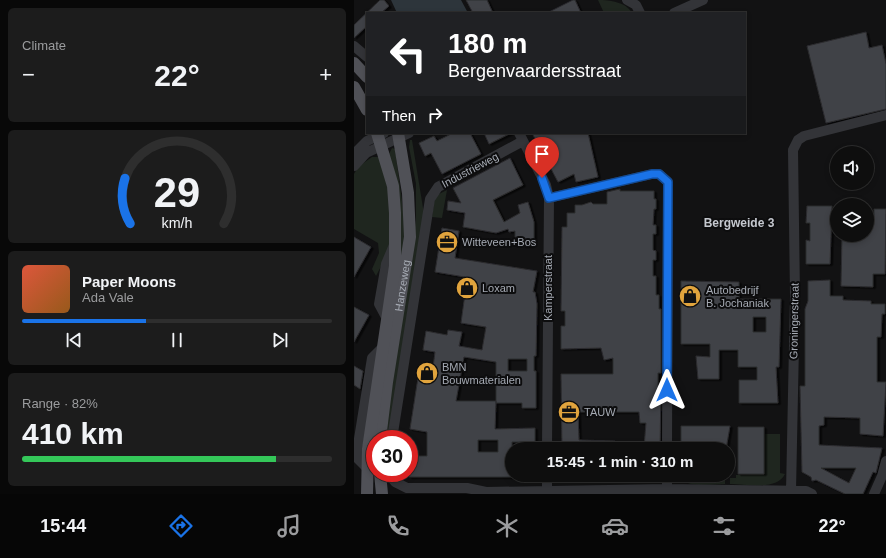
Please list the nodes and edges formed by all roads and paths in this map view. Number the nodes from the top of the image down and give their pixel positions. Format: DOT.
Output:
graph roads {
  1 [pos="627,0"];
  2 [pos="703,0"];
  3 [pos="640,12"];
  4 [pos="676,12"];
  5 [pos="354,46"];
  6 [pos="366,56"];
  7 [pos="354,63"];
  8 [pos="361,75"];
  9 [pos="354,87"];
  10 [pos="366,108"];
  11 [pos="886,115"];
  12 [pos="402,134"];
  13 [pos="380,137"];
  14 [pos="521,137"];
  15 [pos="354,154"];
  16 [pos="354,166"];
  17 [pos="549,198"];
  18 [pos="428,207"];
  19 [pos="381,430"];
  20 [pos="393,430"];
  21 [pos="547,442"];
  22 [pos="667,442"];
  23 [pos="886,461"];
  24 [pos="381,482"];
  25 [pos="395,482"];
  26 [pos="667,482"];
  27 [pos="667,489"];
  28 [pos="543,491"];
  29 [pos="791,491"];
  30 [pos="482,493"];
  31 [pos="367,494"];
  32 [pos="382,494"];
  33 [pos="812,494"];
  34 [pos="874,494"];
  1 -- 3 [label="street"];
  2 -- 4 [label="street"];
  5 -- 6 [label="street"];
  7 -- 8 [label="main road"];
  9 -- 10 [label="main road"];
  11 -- 29 [label="street, Groningerstraat"];
  12 -- 13 [label="street"];
  12 -- 19 [label="main road, Hanzeweg"];
  13 -- 15 [label="street"];
  13 -- 16 [label="street"];
  13 -- 31 [label="main road, Hanzeweg"];
  14 -- 17 [label="street, Kamperstraat"];
  14 -- 18 [label="street, Industrieweg"];
  17 -- 21 [label="street, Kamperstraat"];
  17 -- 22 [label="street"];
  18 -- 20 [label="street, Hanzeweg"];
  23 -- 34 [label="street"];
  24 -- 32 [label="main road"];
  25 -- 30 [label="street"];
  26 -- 27 [label="street"];
  27 -- 28 [label="street"];
  27 -- 29 [label="street"];
  28 -- 30 [label="street"];
  29 -- 33 [label="street"];
}
